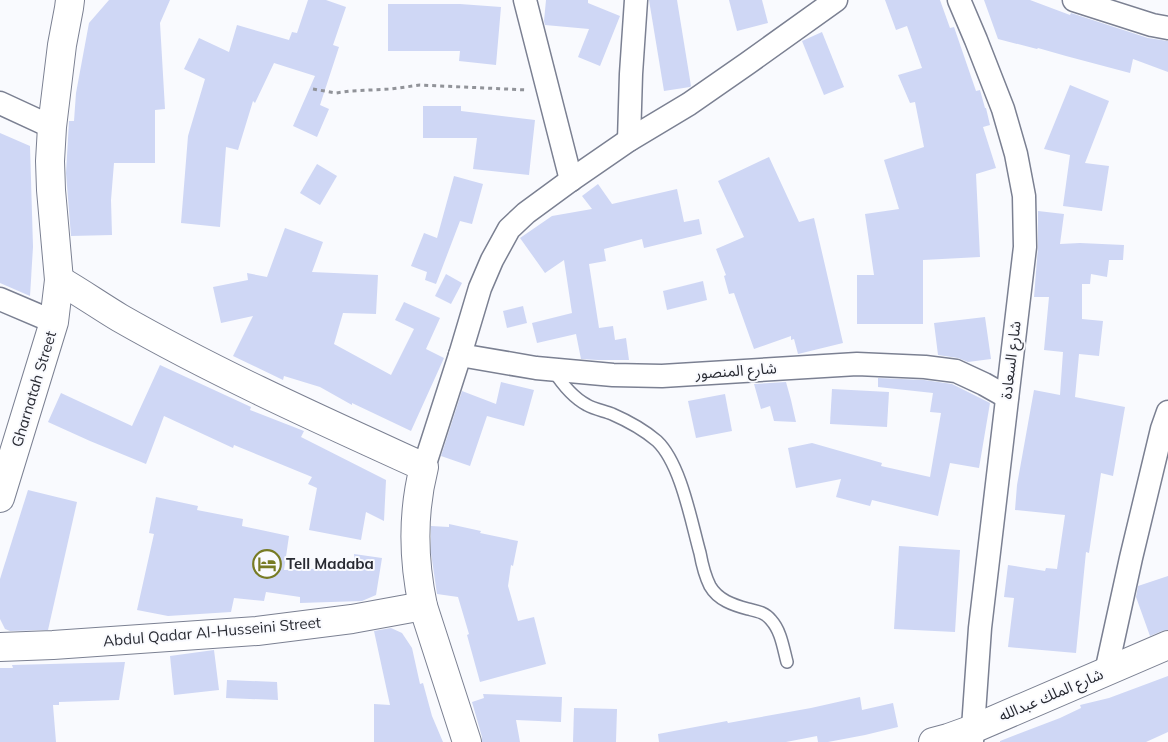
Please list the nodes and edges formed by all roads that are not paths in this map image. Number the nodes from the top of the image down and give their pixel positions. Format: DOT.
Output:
graph roads {
  1 [pos="525,0"];
  2 [pos="636,0"];
  3 [pos="836,0"];
  4 [pos="959,0"];
  5 [pos="1074,0"];
  6 [pos="69,3"];
  7 [pos="1168,28"];
  8 [pos="0,103"];
  9 [pos="52,127"];
  10 [pos="629,140"];
  11 [pos="571,180"];
  12 [pos="59,280"];
  13 [pos="0,299"];
  14 [pos="54,322"];
  15 [pos="460,355"];
  16 [pos="553,370"];
  17 [pos="1007,398"];
  18 [pos="1168,412"];
  19 [pos="424,467"];
  20 [pos="0,498"];
  21 [pos="423,606"];
  22 [pos="1168,645"];
  23 [pos="0,646"];
  24 [pos="787,662"];
  25 [pos="1106,672"];
  26 [pos="973,736"];
  27 [pos="467,742"];
  28 [pos="933,742"];
  1 -- 11 [label="street"];
  2 -- 10 [label="street"];
  3 -- 10 [label="street"];
  4 -- 17 [label="street, شارع السعادة"];
  5 -- 7 [label="street"];
  6 -- 9 [label="street, Gharnatah Street"];
  8 -- 9 [label="street"];
  9 -- 12 [label="street, Gharnatah Street"];
  10 -- 11 [label="street"];
  11 -- 15 [label="street"];
  12 -- 14 [label="street, Gharnatah Street"];
  12 -- 19 [label="street"];
  13 -- 14 [label="street"];
  14 -- 20 [label="street, Gharnatah Street"];
  15 -- 16 [label="street, شارع المنصور"];
  15 -- 19 [label="street"];
  16 -- 17 [label="street, شارع المنصور"];
  16 -- 24 [label="lane"];
  17 -- 26 [label="street, شارع السعادة"];
  18 -- 25 [label="street"];
  19 -- 21 [label="street"];
  21 -- 23 [label="street, Abdul Qadar Al-Husseini Street"];
  21 -- 27 [label="street"];
  22 -- 25 [label="street, شارع الملك عبدالله"];
  25 -- 26 [label="street, شارع الملك عبدالله"];
  26 -- 28 [label="street, شارع الملك عبدالله"];
}
